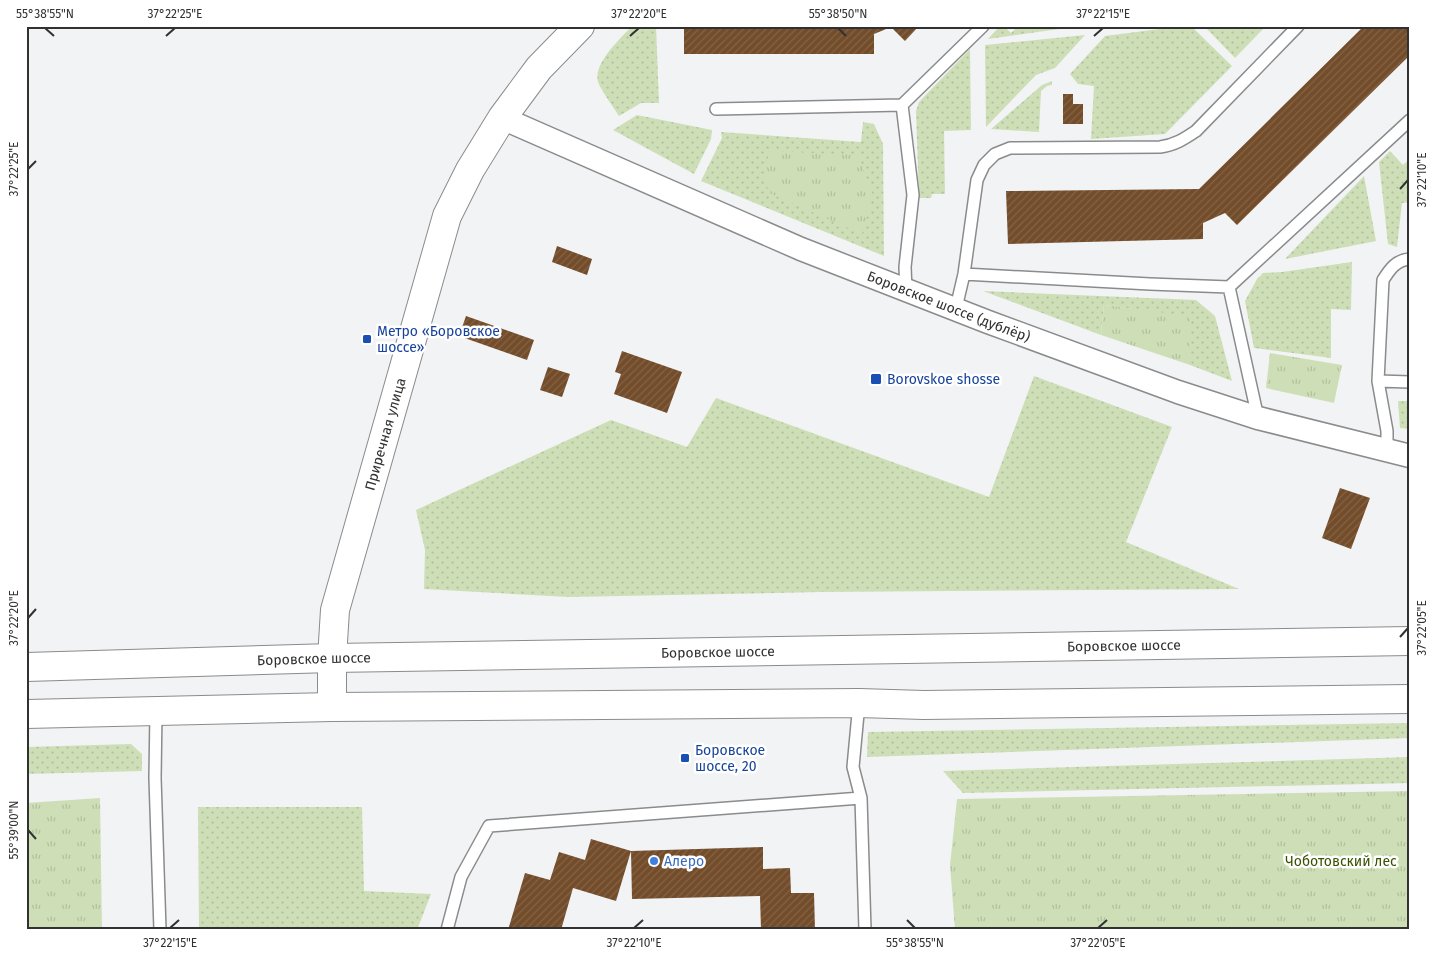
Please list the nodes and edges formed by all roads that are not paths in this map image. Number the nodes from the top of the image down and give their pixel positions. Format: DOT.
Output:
graph roads {
  1 [pos="580,26"];
  2 [pos="983,26"];
  3 [pos="1298,26"];
  4 [pos="902,105"];
  5 [pos="716,109"];
  6 [pos="502,118"];
  7 [pos="1410,120"];
  8 [pos="1410,259"];
  9 [pos="964,274"];
  10 [pos="1229,287"];
  11 [pos="906,290"];
  12 [pos="956,308"];
  13 [pos="1378,381"];
  14 [pos="1410,382"];
  15 [pos="1258,418"];
  16 [pos="1387,451"];
  17 [pos="1410,456"];
  18 [pos="1410,641"];
  19 [pos="332,658"];
  20 [pos="26,667"];
  21 [pos="1410,699"];
  22 [pos="859,703"];
  23 [pos="332,707"];
  24 [pos="156,712"];
  25 [pos="26,714"];
  26 [pos="862,798"];
  27 [pos="160,930"];
  28 [pos="447,930"];
  29 [pos="865,930"];
  1 -- 6 [label="main road, Приречная улица"];
  2 -- 4 [label="lane"];
  3 -- 9 [label="lane"];
  4 -- 5 [label="lane"];
  4 -- 11 [label="lane"];
  6 -- 11 [label="street, Боровское шоссе (дублёр)"];
  6 -- 19 [label="main road, Приречная улица"];
  7 -- 10 [label="lane"];
  8 -- 13 [label="lane"];
  9 -- 10 [label="lane"];
  9 -- 12 [label="lane"];
  10 -- 15 [label="lane"];
  11 -- 12 [label="street, Боровское шоссе (дублёр)"];
  12 -- 15 [label="street, Боровское шоссе (дублёр)"];
  13 -- 14 [label="lane"];
  13 -- 16 [label="lane"];
  15 -- 16 [label="street, Боровское шоссе (дублёр)"];
  16 -- 17 [label="street, Боровское шоссе (дублёр)"];
  18 -- 19 [label="main road, Боровское шоссе"];
  19 -- 20 [label="main road, Боровское шоссе"];
  19 -- 23 [label="main road, Приречная улица"];
  21 -- 22 [label="main road"];
  22 -- 23 [label="main road"];
  22 -- 26 [label="lane"];
  23 -- 24 [label="main road"];
  24 -- 25 [label="main road"];
  24 -- 27 [label="lane"];
  26 -- 28 [label="lane"];
  26 -- 29 [label="lane"];
}
